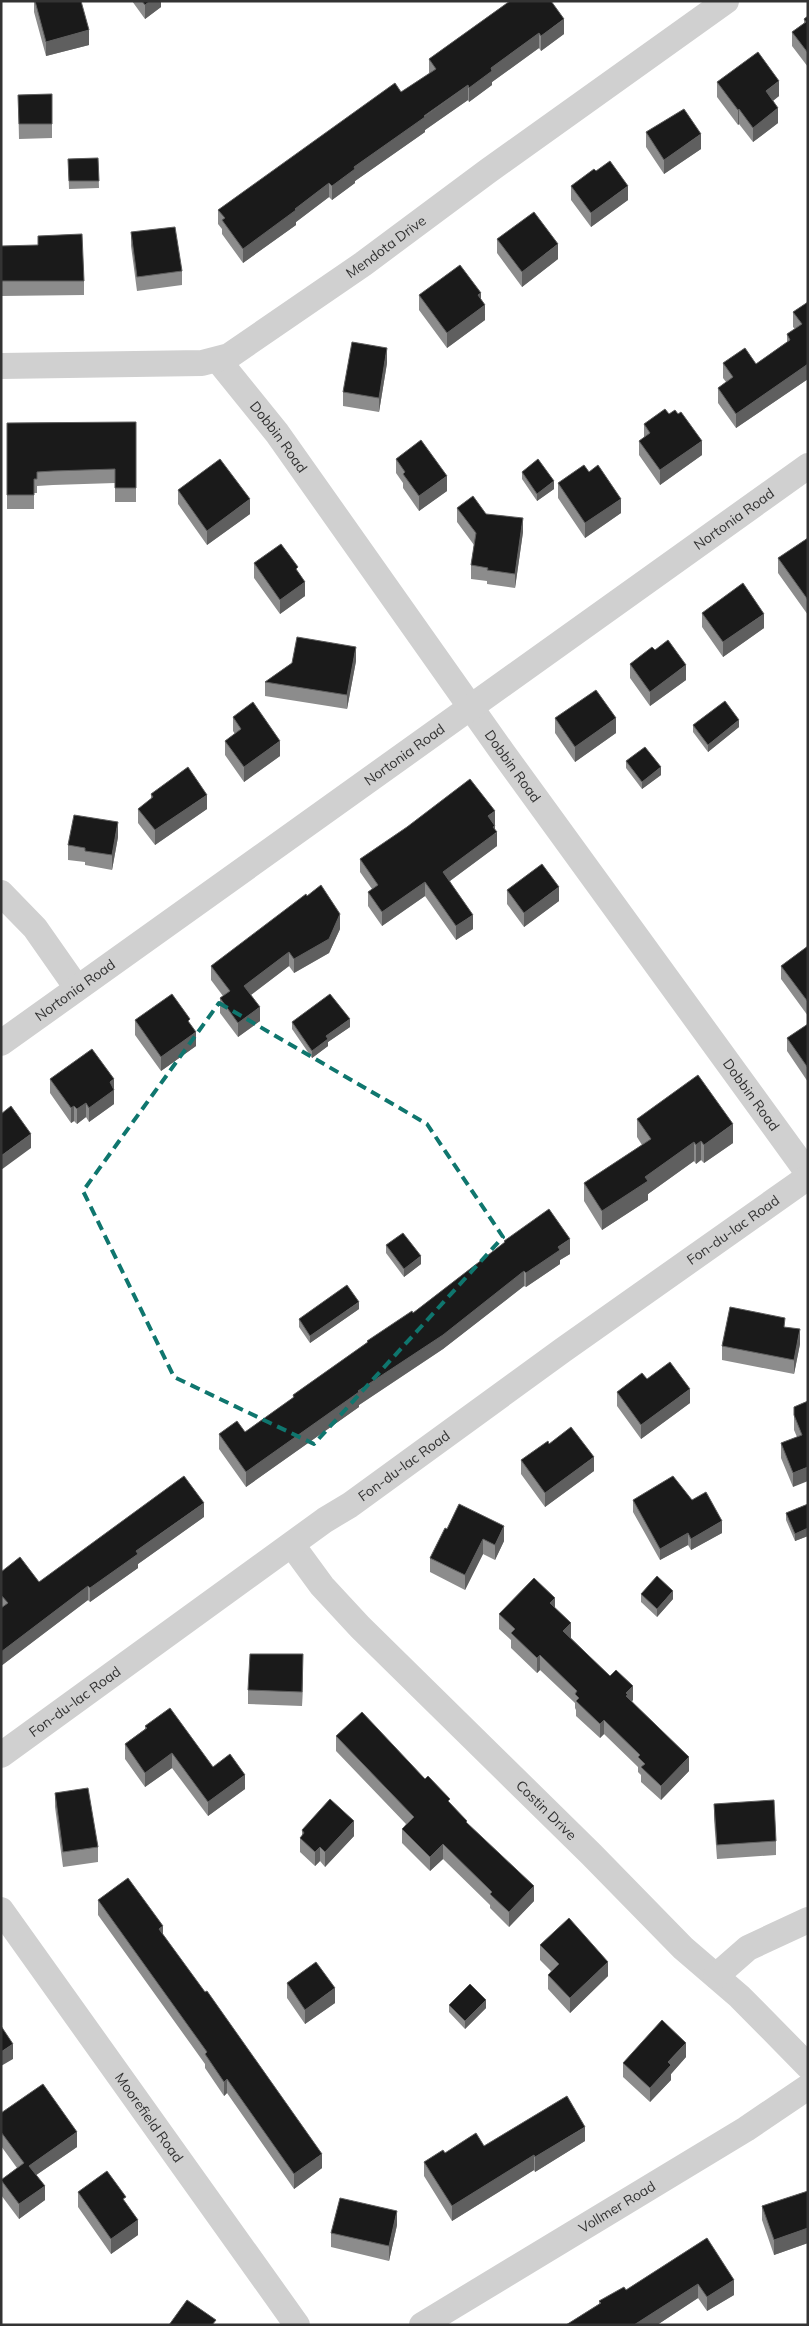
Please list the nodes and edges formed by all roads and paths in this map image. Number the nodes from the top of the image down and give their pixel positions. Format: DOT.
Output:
graph roads {
  1 [pos="726,1"];
  2 [pos="218,360"];
  3 [pos="1,366"];
  4 [pos="808,466"];
  5 [pos="470,707"];
  6 [pos="1,893"];
  7 [pos="77,988"];
  8 [pos="1,1043"];
  9 [pos="808,1175"];
  10 [pos="292,1545"];
  11 [pos="1,1755"];
  12 [pos="1,1910"];
  13 [pos="808,1920"];
  14 [pos="716,1976"];
  15 [pos="808,2066"];
  16 [pos="808,2087"];
  17 [pos="298,2325"];
  18 [pos="422,2325"];
  1 -- 2 [label="street, Mendota Drive"];
  2 -- 3 [label="street, Mendota Drive"];
  2 -- 5 [label="street, Dobbin Road"];
  4 -- 5 [label="street, Nortonia Road"];
  5 -- 7 [label="street, Nortonia Road"];
  5 -- 9 [label="street, Dobbin Road"];
  6 -- 7 [label="street"];
  7 -- 8 [label="street, Nortonia Road"];
  9 -- 10 [label="street, Fon-du-lac Road"];
  10 -- 11 [label="street, Fon-du-lac Road"];
  10 -- 14 [label="street, Costin Drive"];
  12 -- 17 [label="street, Moorefield Road"];
  13 -- 14 [label="street"];
  14 -- 15 [label="street, Costin Drive"];
  16 -- 18 [label="street, Vollmer Road"];
}
